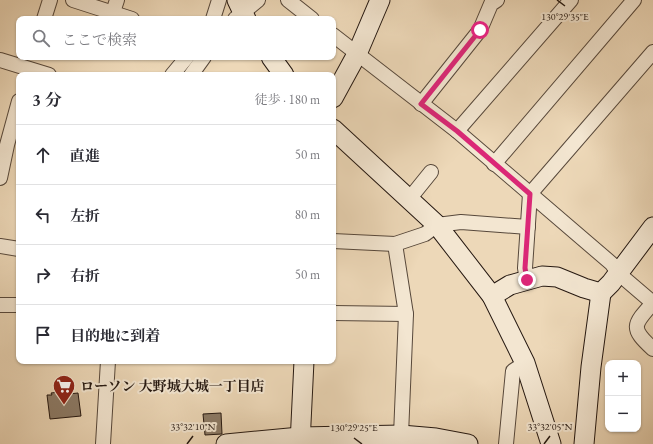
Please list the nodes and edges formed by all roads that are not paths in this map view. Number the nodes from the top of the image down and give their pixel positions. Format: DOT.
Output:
graph roads {
  1 [pos="50,0"];
  2 [pos="72,0"];
  3 [pos="219,0"];
  4 [pos="258,0"];
  5 [pos="288,0"];
  6 [pos="380,0"];
  7 [pos="497,0"];
  8 [pos="571,0"];
  9 [pos="634,0"];
  10 [pos="115,6"];
  11 [pos="240,13"];
  12 [pos="45,16"];
  13 [pos="128,16"];
  14 [pos="214,16"];
  15 [pos="308,16"];
  16 [pos="336,37"];
  17 [pos="653,52"];
  18 [pos="357,54"];
  19 [pos="0,60"];
  20 [pos="184,60"];
  21 [pos="202,60"];
  22 [pos="273,60"];
  23 [pos="29,67"];
  24 [pos="42,72"];
  25 [pos="174,72"];
  26 [pos="193,72"];
  27 [pos="282,72"];
  28 [pos="336,92"];
  29 [pos="421,104"];
  30 [pos="16,114"];
  31 [pos="457,131"];
  32 [pos="336,132"];
  33 [pos="9,145"];
  34 [pos="494,164"];
  35 [pos="431,172"];
  36 [pos="0,178"];
  37 [pos="530,194"];
  38 [pos="410,198"];
  39 [pos="437,225"];
  40 [pos="528,227"];
  41 [pos="653,227"];
  42 [pos="336,241"];
  43 [pos="395,244"];
  44 [pos="0,246"];
  45 [pos="16,249"];
  46 [pos="618,273"];
  47 [pos="527,280"];
  48 [pos="602,293"];
  49 [pos="492,296"];
  50 [pos="653,303"];
  51 [pos="0,305"];
  52 [pos="16,306"];
  53 [pos="336,313"];
  54 [pos="406,314"];
  55 [pos="653,349"];
  56 [pos="525,363"];
  57 [pos="108,364"];
  58 [pos="304,364"];
  59 [pos="401,435"];
  60 [pos="300,440"];
  61 [pos="436,441"];
  62 [pos="103,444"];
  63 [pos="226,444"];
  64 [pos="468,444"];
  65 [pos="506,444"];
  66 [pos="551,444"];
  67 [pos="584,444"];
  1 -- 12 [label="street"];
  2 -- 10 [label="street"];
  3 -- 14 [label="street"];
  4 -- 11 [label="street"];
  5 -- 15 [label="street"];
  6 -- 18 [label="street"];
  7 -- 29 [label="street"];
  8 -- 31 [label="street"];
  9 -- 34 [label="street"];
  10 -- 13 [label="street"];
  16 -- 18 [label="street"];
  17 -- 37 [label="street"];
  18 -- 28 [label="street"];
  18 -- 29 [label="street"];
  19 -- 23 [label="street"];
  20 -- 25 [label="street"];
  21 -- 26 [label="street"];
  22 -- 27 [label="street"];
  23 -- 24 [label="street"];
  29 -- 31 [label="street"];
  30 -- 33 [label="street"];
  31 -- 34 [label="street"];
  32 -- 38 [label="street"];
  33 -- 36 [label="street"];
  34 -- 37 [label="street"];
  35 -- 38 [label="street"];
  37 -- 40 [label="street"];
  37 -- 46 [label="street"];
  38 -- 39 [label="street"];
  39 -- 40 [label="street"];
  39 -- 43 [label="street"];
  39 -- 49 [label="street"];
  40 -- 47 [label="street"];
  41 -- 46 [label="street"];
  42 -- 43 [label="street"];
  43 -- 54 [label="street"];
  44 -- 45 [label="street"];
  46 -- 48 [label="street"];
  46 -- 50 [label="street"];
  47 -- 48 [label="street"];
  47 -- 49 [label="street"];
  48 -- 67 [label="street"];
  49 -- 56 [label="street"];
  50 -- 55 [label="street"];
  51 -- 52 [label="street"];
  53 -- 54 [label="street"];
  54 -- 59 [label="street"];
  56 -- 65 [label="street"];
  56 -- 66 [label="street"];
  57 -- 62 [label="street"];
  58 -- 60 [label="street"];
  59 -- 60 [label="street"];
  59 -- 61 [label="street"];
  60 -- 63 [label="street"];
  61 -- 64 [label="street"];
}
